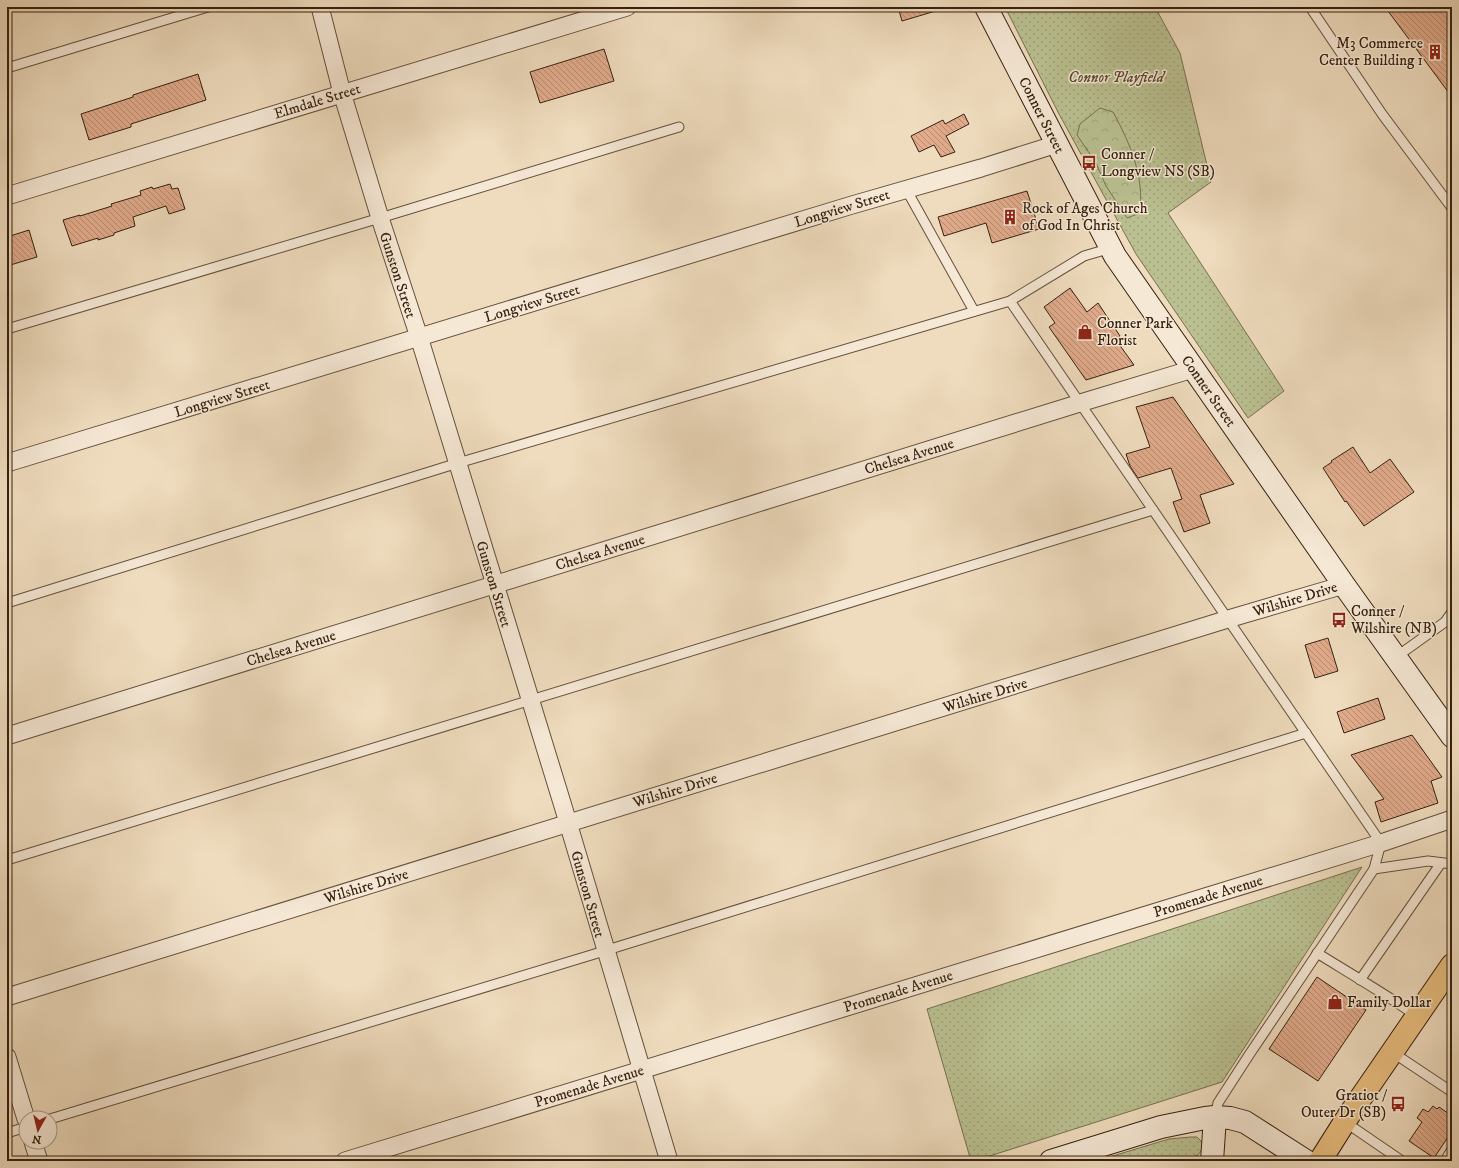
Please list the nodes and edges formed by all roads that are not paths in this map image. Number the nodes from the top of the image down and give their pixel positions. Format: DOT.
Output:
graph roads {
  1 [pos="208,7"];
  2 [pos="320,7"];
  3 [pos="627,7"];
  4 [pos="986,7"];
  5 [pos="1310,7"];
  6 [pos="7,68"];
  7 [pos="342,93"];
  8 [pos="679,127"];
  9 [pos="1057,144"];
  10 [pos="906,189"];
  11 [pos="7,196"];
  12 [pos="1452,208"];
  13 [pos="380,218"];
  14 [pos="1111,248"];
  15 [pos="1010,300"];
  16 [pos="974,311"];
  17 [pos="7,329"];
  18 [pos="419,337"];
  19 [pos="1193,369"];
  20 [pos="1080,403"];
  21 [pos="7,463"];
  22 [pos="458,464"];
  23 [pos="1153,510"];
  24 [pos="494,585"];
  25 [pos="1344,585"];
  26 [pos="7,603"];
  27 [pos="1451,614"];
  28 [pos="1228,619"];
  29 [pos="1396,657"];
  30 [pos="529,700"];
  31 [pos="1306,733"];
  32 [pos="7,736"];
  33 [pos="1452,736"];
  34 [pos="1452,819"];
  35 [pos="568,824"];
  36 [pos="1381,843"];
  37 [pos="7,860"];
  38 [pos="1441,863"];
  39 [pos="1452,864"];
  40 [pos="1374,869"];
  41 [pos="605,951"];
  42 [pos="1317,953"];
  43 [pos="1452,965"];
  44 [pos="1360,980"];
  45 [pos="7,997"];
  46 [pos="1417,1016"];
  47 [pos="1392,1052"];
  48 [pos="7,1057"];
  49 [pos="640,1069"];
  50 [pos="1452,1092"];
  51 [pos="23,1110"];
  52 [pos="58,1117"];
  53 [pos="1215,1117"];
  54 [pos="1345,1122"];
  55 [pos="18,1129"];
  56 [pos="7,1132"];
  57 [pos="36,1150"];
  58 [pos="1452,1150"];
  59 [pos="39,1161"];
  60 [pos="345,1161"];
  61 [pos="668,1161"];
  62 [pos="1051,1161"];
  63 [pos="1212,1161"];
  64 [pos="1306,1161"];
  65 [pos="1320,1161"];
  66 [pos="1402,1161"];
  67 [pos="1445,1161"];
  1 -- 6 [label="lane"];
  2 -- 7 [label="street, Gunston Street"];
  3 -- 7 [label="street, Elmdale Street"];
  4 -- 9 [label="main road, Conner Street"];
  5 -- 12 [label="lane"];
  7 -- 11 [label="street, Elmdale Street"];
  7 -- 13 [label="street, Gunston Street"];
  8 -- 13 [label="lane"];
  9 -- 10 [label="street, Longview Street"];
  9 -- 14 [label="main road, Conner Street"];
  10 -- 16 [label="lane"];
  10 -- 18 [label="street, Longview Street"];
  13 -- 17 [label="lane"];
  13 -- 18 [label="street, Gunston Street"];
  14 -- 15 [label="lane"];
  14 -- 19 [label="main road, Conner Street"];
  15 -- 16 [label="lane"];
  15 -- 20 [label="lane"];
  16 -- 22 [label="lane"];
  18 -- 21 [label="street, Longview Street"];
  18 -- 22 [label="street, Gunston Street"];
  19 -- 20 [label="street, Chelsea Avenue"];
  19 -- 25 [label="main road, Conner Street"];
  20 -- 23 [label="lane"];
  20 -- 24 [label="street, Chelsea Avenue"];
  22 -- 24 [label="street, Gunston Street"];
  22 -- 26 [label="lane"];
  23 -- 28 [label="lane"];
  23 -- 30 [label="lane"];
  24 -- 30 [label="street, Gunston Street"];
  24 -- 32 [label="street, Chelsea Avenue"];
  25 -- 28 [label="street, Wilshire Drive"];
  25 -- 29 [label="main road, Conner Street"];
  27 -- 29 [label="lane"];
  28 -- 31 [label="lane"];
  28 -- 35 [label="street, Wilshire Drive"];
  29 -- 33 [label="main road, Conner Street"];
  30 -- 35 [label="street, Gunston Street"];
  30 -- 37 [label="lane"];
  31 -- 36 [label="lane"];
  31 -- 41 [label="lane"];
  34 -- 36 [label="street, Promenade Avenue"];
  35 -- 41 [label="street, Gunston Street"];
  35 -- 45 [label="street, Wilshire Drive"];
  36 -- 40 [label="lane"];
  36 -- 49 [label="street, Promenade Avenue"];
  38 -- 39 [label="lane"];
  38 -- 40 [label="lane"];
  38 -- 44 [label="lane"];
  40 -- 42 [label="lane"];
  41 -- 49 [label="street, Gunston Street"];
  41 -- 52 [label="lane"];
  42 -- 44 [label="lane"];
  42 -- 53 [label="lane"];
  43 -- 46 [label="main road"];
  44 -- 46 [label="lane"];
  46 -- 47 [label="main road"];
  47 -- 50 [label="lane"];
  47 -- 54 [label="main road"];
  48 -- 51 [label="street"];
  49 -- 60 [label="street, Promenade Avenue"];
  49 -- 61 [label="street, Gunston Street"];
  53 -- 62 [label="main road"];
  53 -- 63 [label="main road"];
  53 -- 64 [label="main road"];
  54 -- 65 [label="main road"];
  54 -- 66 [label="lane"];
  55 -- 56 [label="lane"];
  57 -- 59 [label="street"];
  58 -- 67 [label="lane"];
}
